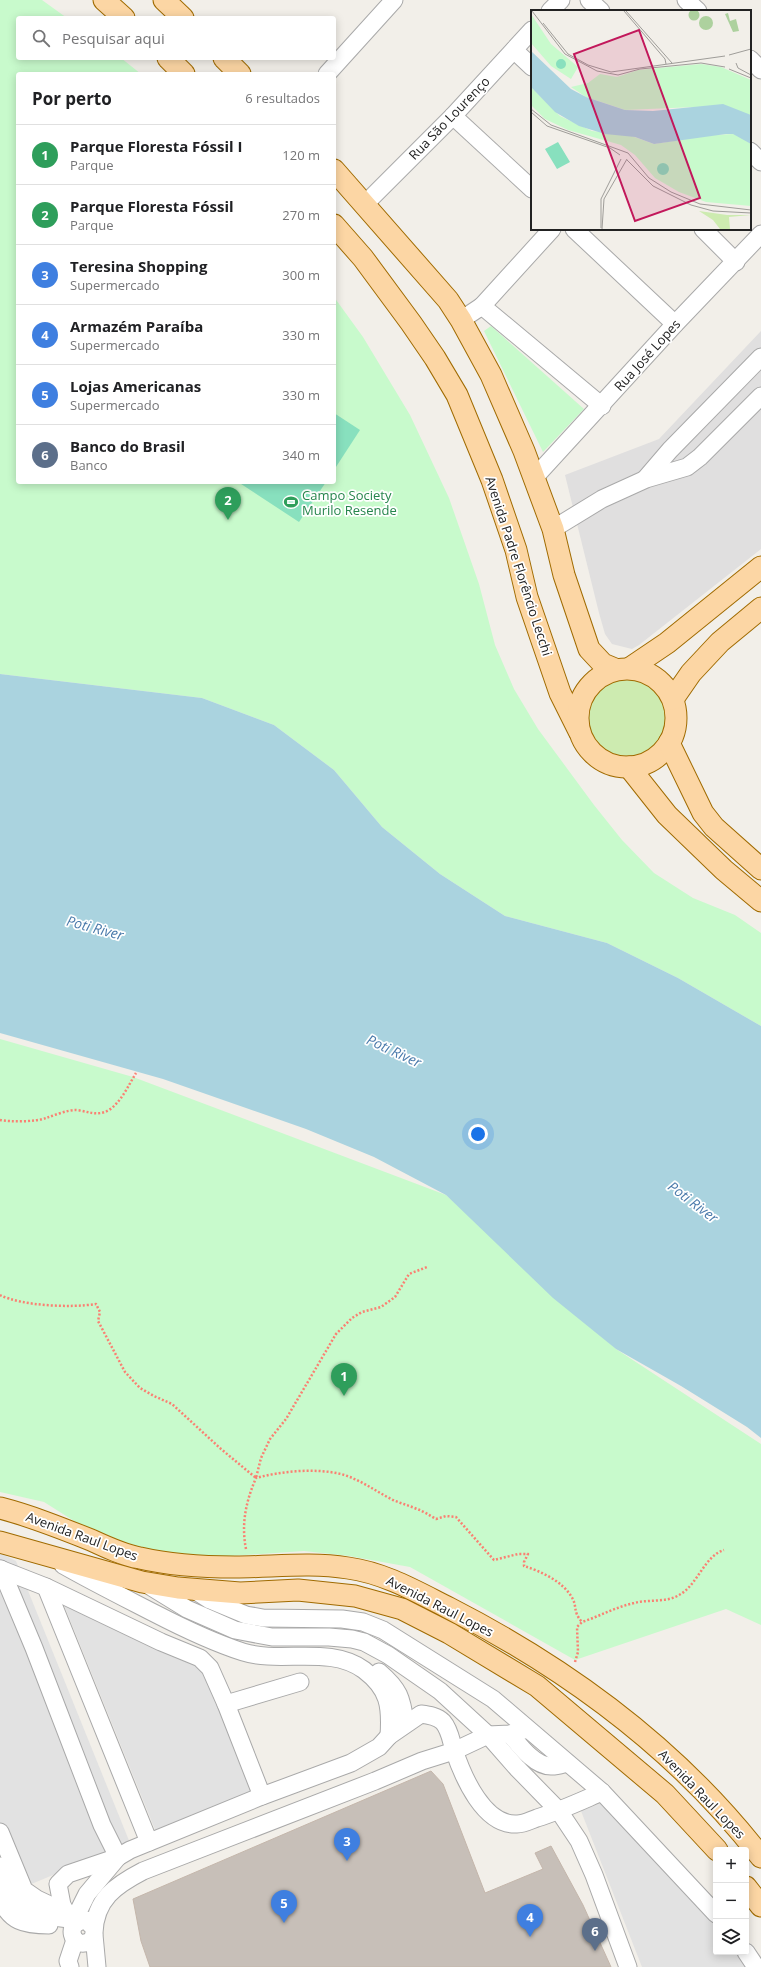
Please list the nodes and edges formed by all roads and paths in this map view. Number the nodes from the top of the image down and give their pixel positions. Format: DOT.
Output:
graph roads {
  1 [pos="104,0"];
  2 [pos="164,0"];
  3 [pos="394,0"];
  4 [pos="561,0"];
  5 [pos="589,0"];
  6 [pos="686,0"];
  7 [pos="551,10"];
  8 [pos="600,10"];
  9 [pos="697,10"];
  10 [pos="122,16"];
  11 [pos="181,16"];
  12 [pos="531,31"];
  13 [pos="514,50"];
  14 [pos="170,60"];
  15 [pos="226,60"];
  16 [pos="751,60"];
  17 [pos="531,66"];
  18 [pos="761,70"];
  19 [pos="182,72"];
  20 [pos="238,72"];
  21 [pos="329,72"];
  22 [pos="453,116"];
  23 [pos="751,152"];
  24 [pos="761,162"];
  25 [pos="336,172"];
  26 [pos="531,188"];
  27 [pos="365,204"];
  28 [pos="336,227"];
  29 [pos="551,230"];
  30 [pos="575,230"];
  31 [pos="704,230"];
  32 [pos="761,234"];
  33 [pos="736,262"];
  34 [pos="482,306"];
  35 [pos="461,320"];
  36 [pos="675,324"];
  37 [pos="761,357"];
  38 [pos="761,396"];
  39 [pos="602,406"];
  40 [pos="534,478"];
  41 [pos="646,479"];
  42 [pos="553,529"];
  43 [pos="761,567"];
  44 [pos="761,608"];
  45 [pos="761,618"];
  46 [pos="732,631"];
  47 [pos="622,669"];
  48 [pos="673,699"];
  49 [pos="579,732"];
  50 [pos="669,743"];
  51 [pos="629,767"];
  52 [pos="761,869"];
  53 [pos="761,900"];
  54 [pos="136,1072"];
  55 [pos="0,1120"];
  56 [pos="427,1267"];
  57 [pos="0,1295"];
  58 [pos="256,1478"];
  59 [pos="0,1508"];
  60 [pos="0,1542"];
  61 [pos="724,1550"];
  62 [pos="41,1553"];
  63 [pos="247,1554"];
  64 [pos="95,1568"];
  65 [pos="0,1569"];
  66 [pos="142,1582"];
  67 [pos="46,1587"];
  68 [pos="187,1589"];
  69 [pos="582,1622"];
  70 [pos="342,1647"];
  71 [pos="403,1666"];
  72 [pos="566,1678"];
  73 [pos="300,1682"];
  74 [pos="226,1704"];
  75 [pos="405,1723"];
  76 [pos="527,1728"];
  77 [pos="488,1734"];
  78 [pos="510,1734"];
  79 [pos="389,1736"];
  80 [pos="454,1751"];
  81 [pos="567,1763"];
  82 [pos="602,1792"];
  83 [pos="262,1796"];
  84 [pos="559,1811"];
  85 [pos="0,1832"];
  86 [pos="149,1842"];
  87 [pos="714,1847"];
  88 [pos="118,1857"];
  89 [pos="761,1857"];
  90 [pos="0,1866"];
  91 [pos="749,1891"];
  92 [pos="0,1897"];
  93 [pos="761,1906"];
  94 [pos="713,1911"];
  95 [pos="0,1914"];
  96 [pos="80,1925"];
  97 [pos="748,1955"];
  98 [pos="70,1967"];
  99 [pos="97,1967"];
  100 [pos="628,1967"];
  101 [pos="756,1967"];
  1 -- 10 [label="main road"];
  2 -- 11 [label="main road"];
  3 -- 21 [label="street"];
  4 -- 7 [label="street"];
  5 -- 8 [label="street"];
  6 -- 9 [label="street"];
  12 -- 13 [label="street, Rua São Lourenço"];
  13 -- 17 [label="street"];
  13 -- 22 [label="street, Rua São Lourenço"];
  14 -- 19 [label="main road"];
  15 -- 20 [label="main road"];
  16 -- 18 [label="street"];
  22 -- 26 [label="street"];
  22 -- 27 [label="street, Rua São Lourenço"];
  23 -- 24 [label="street"];
  25 -- 27 [label="main road"];
  27 -- 35 [label="main road"];
  28 -- 49 [label="main road, Avenida Padre Florêncio Lecchi"];
  29 -- 34 [label="street"];
  30 -- 36 [label="street"];
  31 -- 33 [label="street"];
  32 -- 33 [label="street, Rua José Lopes"];
  33 -- 36 [label="street, Rua José Lopes"];
  34 -- 35 [label="street"];
  34 -- 39 [label="street"];
  35 -- 40 [label="main road"];
  36 -- 39 [label="street, Rua José Lopes"];
  37 -- 41 [label="street"];
  38 -- 41 [label="street"];
  39 -- 40 [label="street, Rua José Lopes"];
  40 -- 42 [label="main road"];
  41 -- 42 [label="street"];
  42 -- 47 [label="main road"];
  43 -- 47 [label="main road"];
  44 -- 46 [label="main road"];
  45 -- 46 [label="street"];
  46 -- 48 [label="main road"];
  47 -- 48 [label="main road"];
  47 -- 49 [label="main road"];
  48 -- 50 [label="main road"];
  49 -- 51 [label="main road"];
  50 -- 51 [label="main road"];
  50 -- 52 [label="main road"];
  51 -- 53 [label="main road"];
  54 -- 55 [label="path"];
  56 -- 58 [label="path"];
  57 -- 58 [label="path"];
  58 -- 63 [label="path"];
  58 -- 69 [label="path"];
  59 -- 72 [label="main road, Avenida Raul Lopes"];
  60 -- 62 [label="main road, Avenida Raul Lopes"];
  61 -- 69 [label="path"];
  62 -- 64 [label="main road, Avenida Raul Lopes"];
  62 -- 79 [label="street"];
  64 -- 66 [label="main road, Avenida Raul Lopes"];
  64 -- 70 [label="street"];
  65 -- 67 [label="street"];
  65 -- 88 [label="street"];
  66 -- 68 [label="main road, Avenida Raul Lopes"];
  66 -- 71 [label="street"];
  67 -- 74 [label="street"];
  67 -- 86 [label="street"];
  68 -- 76 [label="street"];
  68 -- 87 [label="main road, Avenida Raul Lopes"];
  69 -- 72 [label="path"];
  70 -- 71 [label="street"];
  70 -- 75 [label="street"];
  71 -- 77 [label="street"];
  72 -- 89 [label="main road, Avenida Raul Lopes"];
  73 -- 74 [label="street"];
  74 -- 83 [label="street"];
  75 -- 79 [label="street"];
  75 -- 80 [label="street"];
  76 -- 78 [label="street"];
  76 -- 81 [label="street"];
  77 -- 78 [label="street"];
  77 -- 80 [label="street"];
  77 -- 84 [label="street"];
  78 -- 81 [label="street"];
  79 -- 83 [label="street"];
  80 -- 84 [label="street"];
  80 -- 96 [label="street"];
  81 -- 82 [label="street"];
  82 -- 84 [label="street"];
  82 -- 94 [label="street"];
  83 -- 86 [label="street"];
  84 -- 100 [label="street"];
  85 -- 96 [label="street"];
  86 -- 88 [label="street"];
  88 -- 96 [label="street"];
  88 -- 96 [label="street"];
  90 -- 96 [label="street"];
  91 -- 93 [label="main road"];
  92 -- 96 [label="street"];
  95 -- 96 [label="street"];
  96 -- 98 [label="street"];
  96 -- 99 [label="street"];
  97 -- 101 [label="street"];
}
